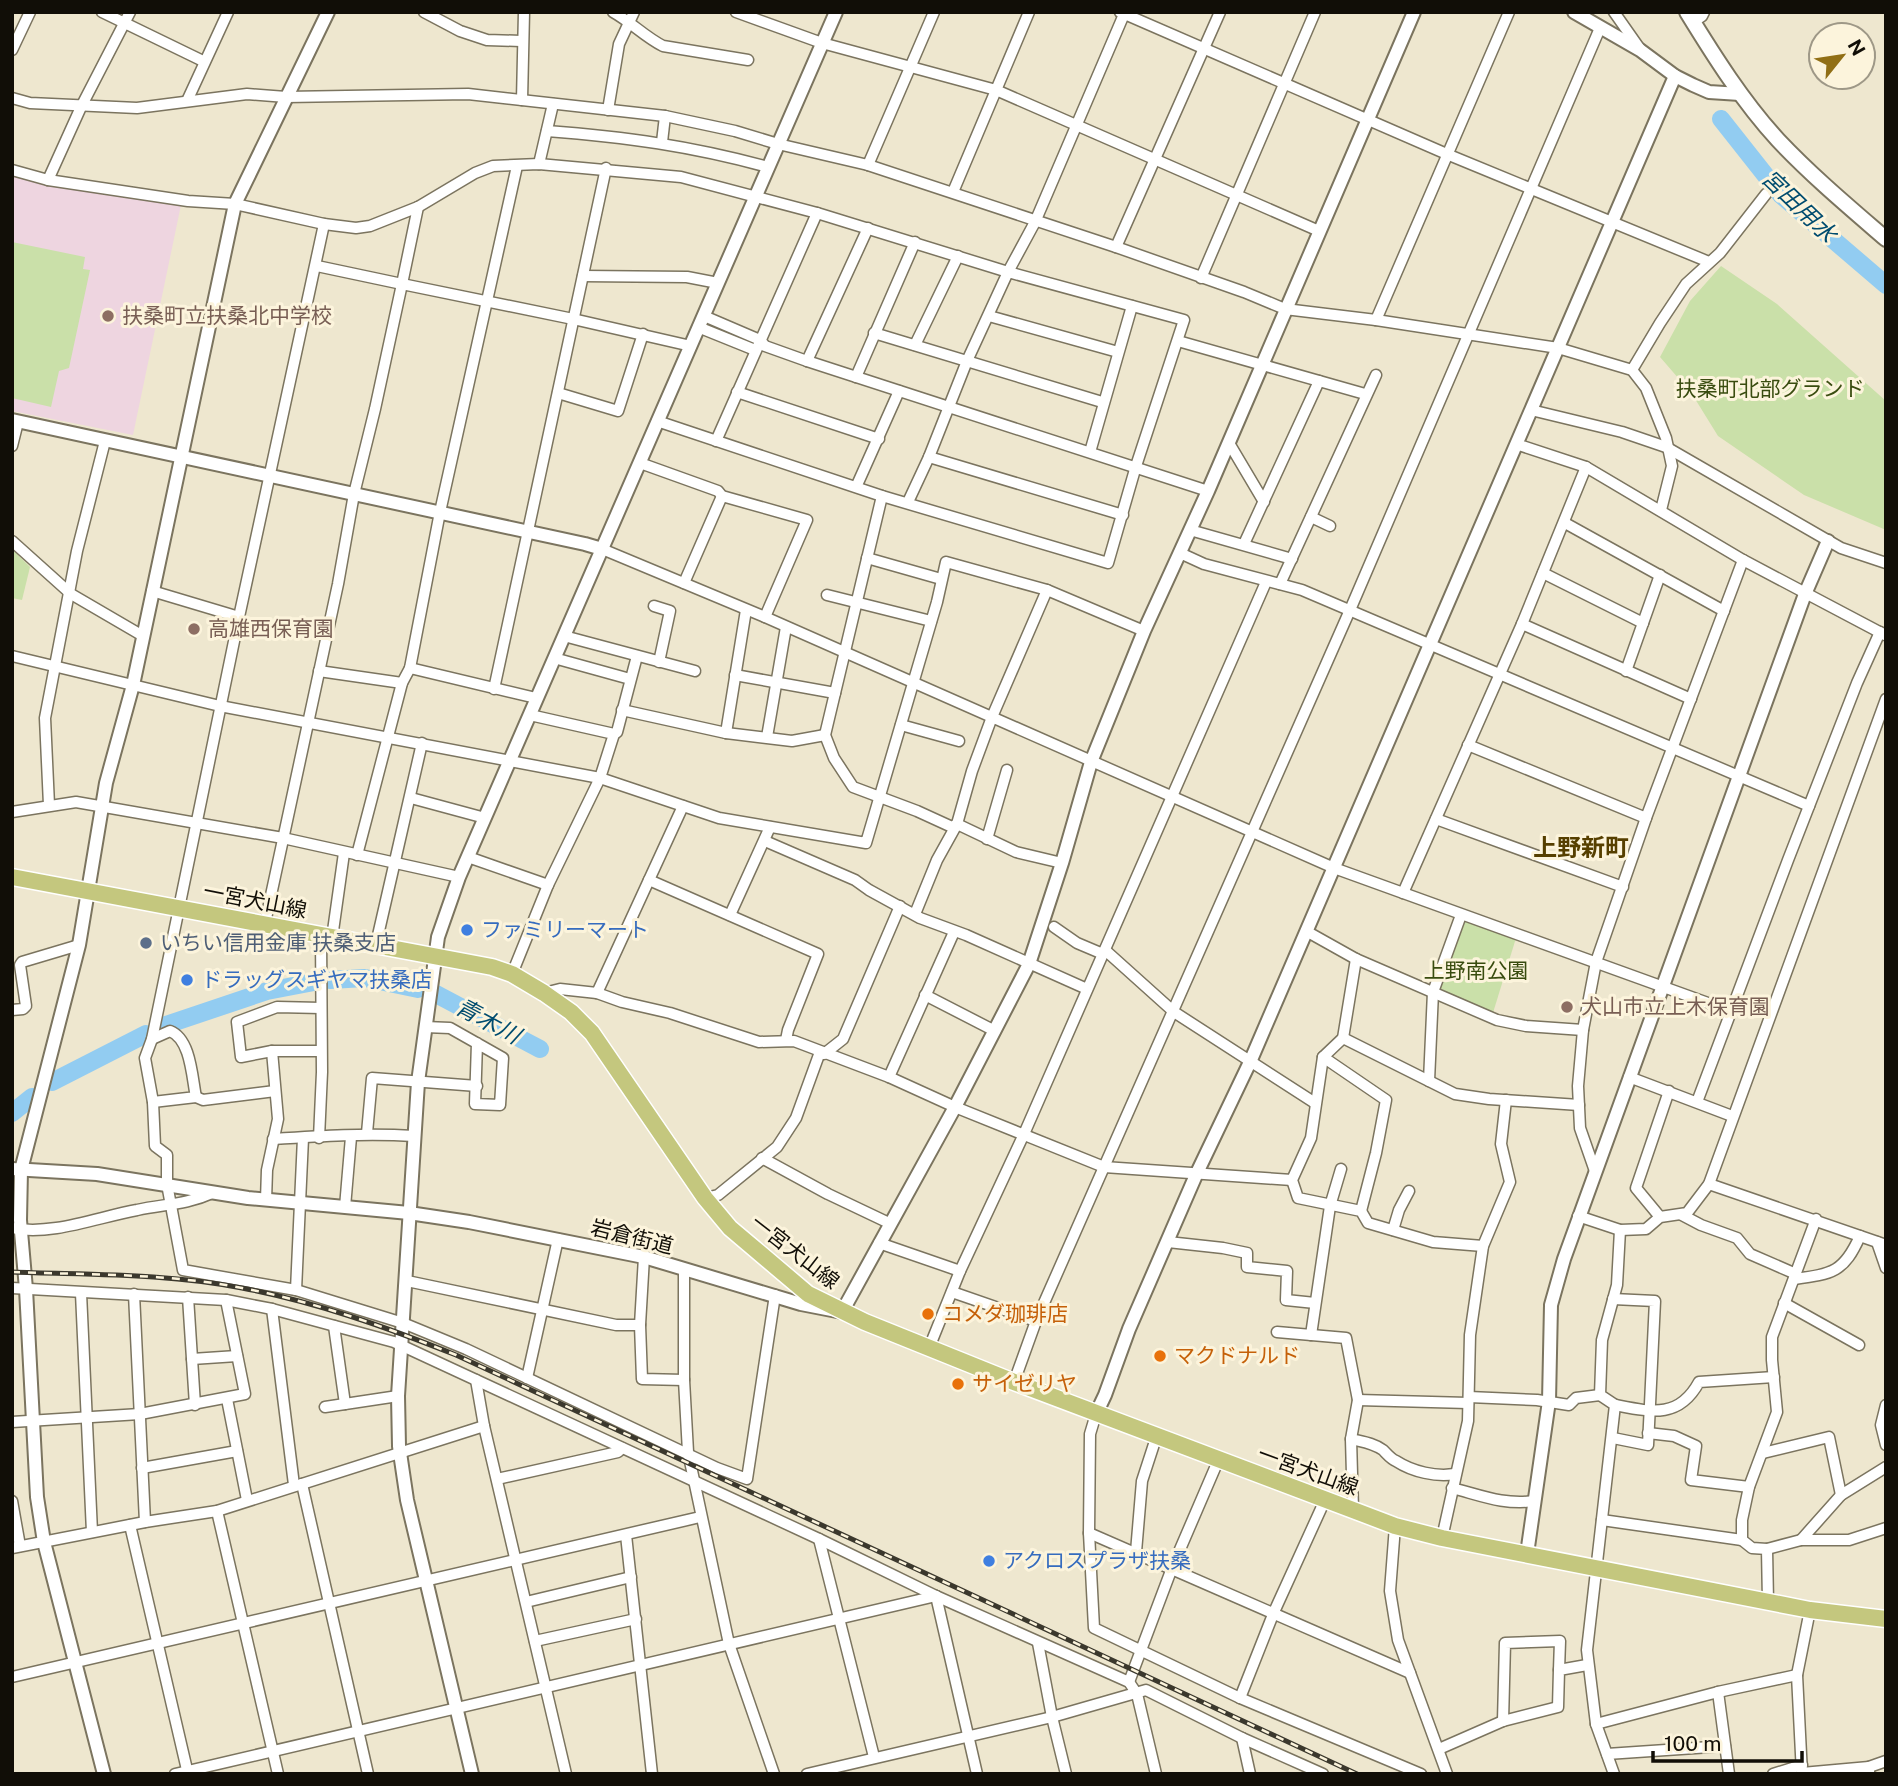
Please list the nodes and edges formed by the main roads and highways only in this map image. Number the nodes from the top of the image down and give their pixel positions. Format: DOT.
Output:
graph roads {
  1 [pos="1694,16"];
  2 [pos="1886,239"];
  3 [pos="12,877"];
  4 [pos="1886,1619"];
  1 -- 2 [label="main road"];
  3 -- 4 [label="main road, 一宮犬山線"];
}
